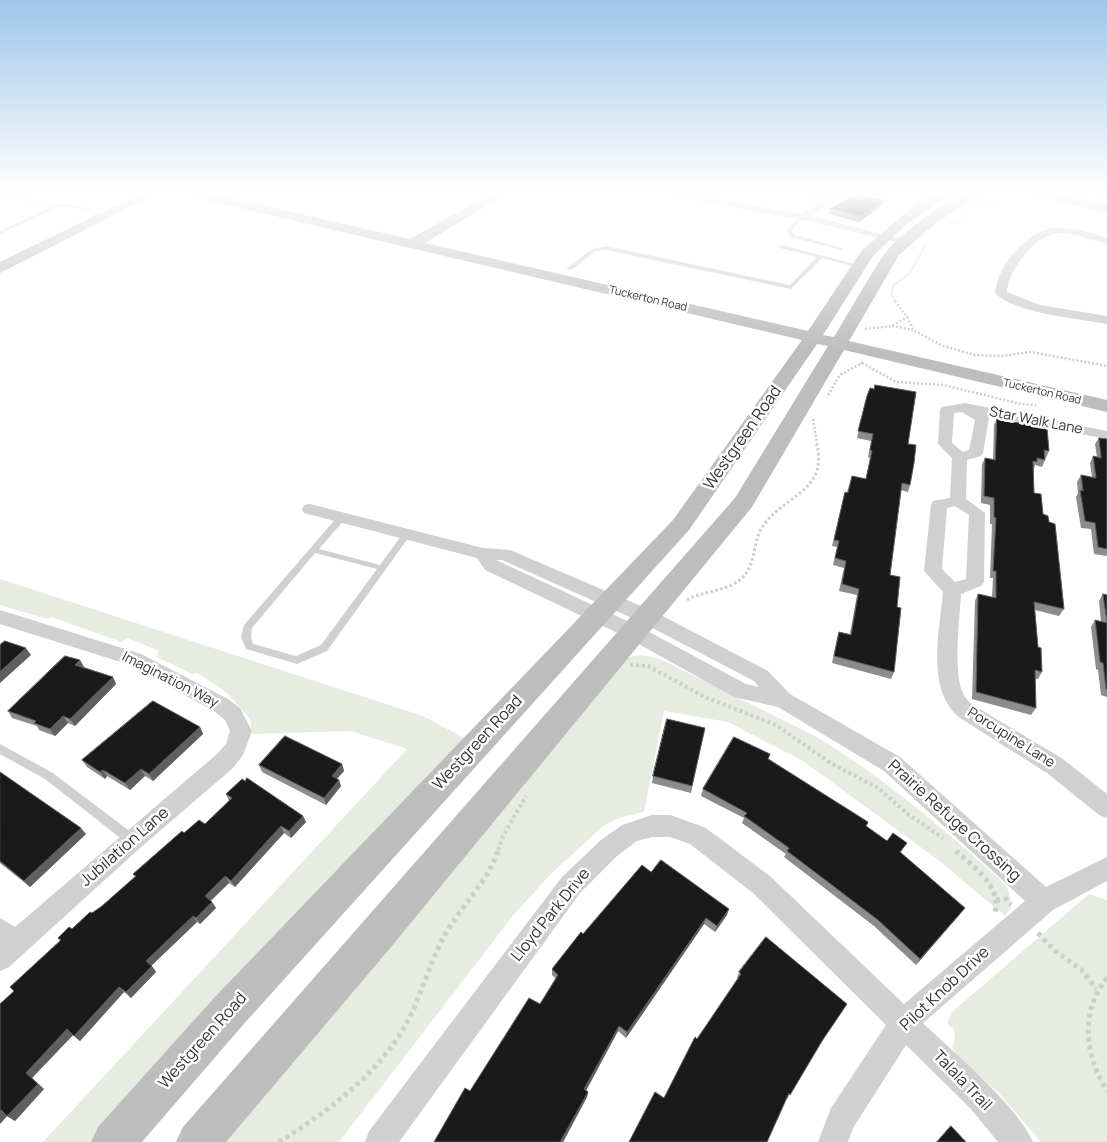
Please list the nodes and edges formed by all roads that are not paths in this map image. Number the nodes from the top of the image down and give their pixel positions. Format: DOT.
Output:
graph roads {
  1 [pos="29,245"];
  2 [pos="32,245"];
  3 [pos="439,245"];
  4 [pos="445,245"];
  5 [pos="827,245"];
  6 [pos="876,245"];
  7 [pos="900,245"];
  8 [pos="1030,245"];
  9 [pos="782,247"];
  10 [pos="840,249"];
  11 [pos="19,251"];
  12 [pos="0,254"];
  13 [pos="820,257"];
  14 [pos="858,266"];
  15 [pos="0,268"];
  16 [pos="569,269"];
  17 [pos="1107,320"];
  18 [pos="839,338"];
  19 [pos="1107,390"];
  20 [pos="1107,406"];
  21 [pos="965,408"];
  22 [pos="1107,435"];
  23 [pos="960,457"];
  24 [pos="958,501"];
  25 [pos="310,509"];
  26 [pos="342,517"];
  27 [pos="407,534"];
  28 [pos="314,550"];
  29 [pos="382,568"];
  30 [pos="952,590"];
  31 [pos="604,608"];
  32 [pos="2,620"];
  33 [pos="638,635"];
  34 [pos="241,731"];
  35 [pos="0,749"];
  36 [pos="1107,808"];
  37 [pos="132,840"];
  38 [pos="1107,868"];
  39 [pos="1034,910"];
  40 [pos="5,944"];
  41 [pos="904,1022"];
  42 [pos="113,1142"];
  43 [pos="198,1142"];
  44 [pos="380,1142"];
  45 [pos="833,1142"];
  46 [pos="1018,1142"];
  1 -- 11 [label="street"];
  2 -- 11 [label="street"];
  3 -- 18 [label="street, Tuckerton Road"];
  4 -- 16 [label="street, Tuckerton Road"];
  5 -- 10 [label="lane"];
  6 -- 14 [label="street"];
  7 -- 18 [label="street"];
  8 -- 17 [label="street"];
  9 -- 13 [label="lane"];
  11 -- 12 [label="street"];
  11 -- 15 [label="street"];
  13 -- 14 [label="lane"];
  13 -- 16 [label="lane"];
  14 -- 18 [label="street"];
  16 -- 18 [label="street, Tuckerton Road"];
  18 -- 19 [label="street, Tuckerton Road"];
  18 -- 20 [label="street, Tuckerton Road"];
  18 -- 31 [label="street, Westgreen Road"];
  18 -- 33 [label="street, Westgreen Road"];
  21 -- 22 [label="street, Star Walk Lane"];
  21 -- 23 [label="street"];
  21 -- 23 [label="street"];
  23 -- 24 [label="street"];
  24 -- 30 [label="street"];
  24 -- 30 [label="street"];
  25 -- 26 [label="street"];
  26 -- 27 [label="street"];
  26 -- 28 [label="lane"];
  27 -- 29 [label="lane"];
  27 -- 31 [label="street, Prairie Refuge Crossing"];
  28 -- 29 [label="lane"];
  28 -- 29 [label="lane"];
  30 -- 36 [label="street, Porcupine Lane"];
  31 -- 33 [label="street, Prairie Refuge Crossing"];
  31 -- 42 [label="street, Westgreen Road"];
  32 -- 34 [label="street, Imagination Way"];
  33 -- 39 [label="street, Prairie Refuge Crossing"];
  33 -- 43 [label="street, Westgreen Road"];
  34 -- 37 [label="street, Jubilation Lane"];
  35 -- 37 [label="lane"];
  37 -- 40 [label="street, Jubilation Lane"];
  38 -- 39 [label="street, Pilot Knob Drive"];
  39 -- 41 [label="street, Pilot Knob Drive"];
  41 -- 44 [label="street, Lloyd Park Drive"];
  41 -- 45 [label="street, Pilot Knob Drive"];
  41 -- 46 [label="street, Talala Trail"];
}
